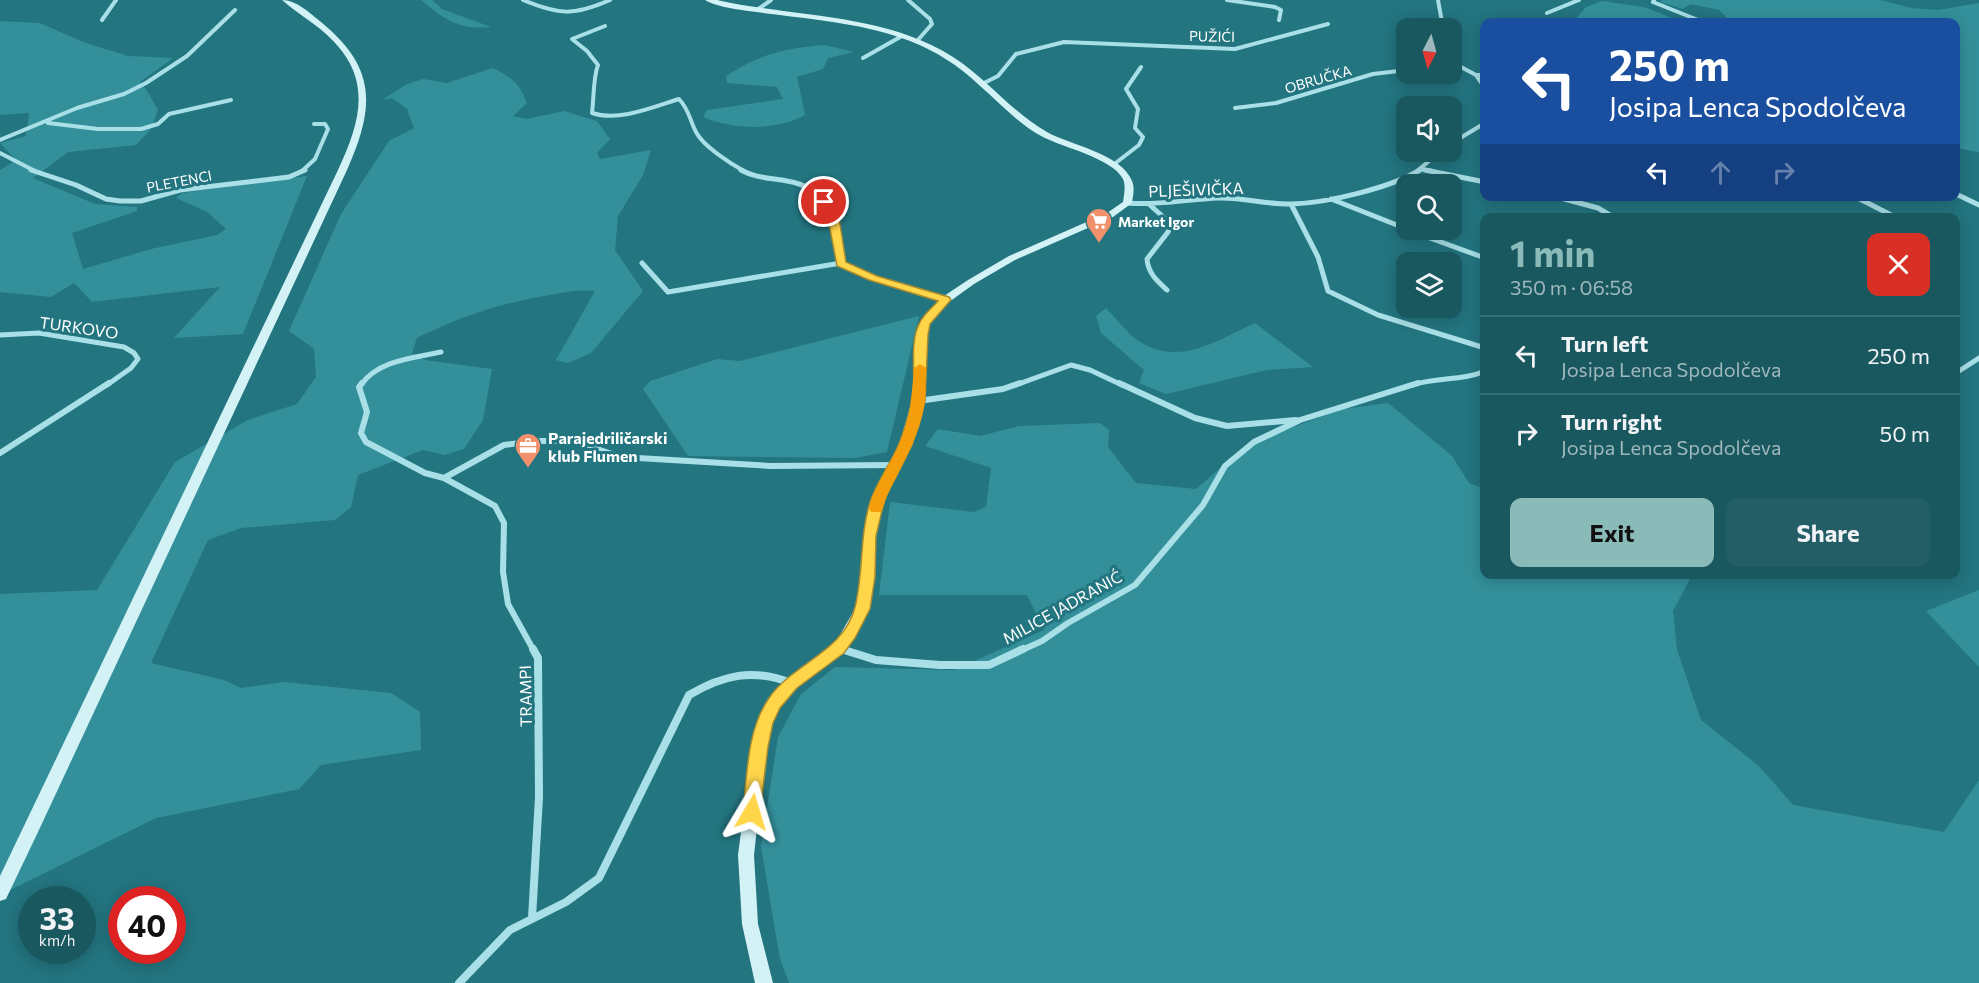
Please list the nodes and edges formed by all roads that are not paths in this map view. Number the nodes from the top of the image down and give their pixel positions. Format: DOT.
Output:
graph roads {
  1 [pos="116,0"];
  2 [pos="285,0"];
  3 [pos="523,0"];
  4 [pos="610,0"];
  5 [pos="708,0"];
  6 [pos="771,0"];
  7 [pos="908,0"];
  8 [pos="1227,0"];
  9 [pos="1438,0"];
  10 [pos="1579,0"];
  11 [pos="1644,0"];
  12 [pos="1653,1"];
  13 [pos="235,10"];
  14 [pos="758,10"];
  15 [pos="1547,14"];
  16 [pos="1441,18"];
  17 [pos="1695,18"];
  18 [pos="102,20"];
  19 [pos="1279,20"];
  20 [pos="1328,24"];
  21 [pos="605,26"];
  22 [pos="902,36"];
  23 [pos="917,41"];
  24 [pos="863,58"];
  25 [pos="1141,67"];
  26 [pos="1462,68"];
  27 [pos="1396,71"];
  28 [pos="1476,75"];
  29 [pos="1480,75"];
  30 [pos="1480,81"];
  31 [pos="982,84"];
  32 [pos="231,100"];
  33 [pos="1235,108"];
  34 [pos="47,122"];
  35 [pos="314,124"];
  36 [pos="1480,126"];
  37 [pos="1462,137"];
  38 [pos="0,140"];
  39 [pos="0,153"];
  40 [pos="1429,162"];
  41 [pos="1113,165"];
  42 [pos="1421,169"];
  43 [pos="1480,181"];
  44 [pos="1960,196"];
  45 [pos="1332,199"];
  46 [pos="1572,201"];
  47 [pos="1864,201"];
  48 [pos="1127,203"];
  49 [pos="1291,204"];
  50 [pos="1150,205"];
  51 [pos="1979,205"];
  52 [pos="1606,213"];
  53 [pos="1887,213"];
  54 [pos="1396,225"];
  55 [pos="1437,240"];
  56 [pos="1480,256"];
  57 [pos="642,263"];
  58 [pos="841,263"];
  59 [pos="1167,290"];
  60 [pos="945,300"];
  61 [pos="0,335"];
  62 [pos="1480,346"];
  63 [pos="441,352"];
  64 [pos="1979,358"];
  65 [pos="1960,370"];
  66 [pos="1480,373"];
  67 [pos="918,401"];
  68 [pos="1300,420"];
  69 [pos="0,453"];
  70 [pos="896,465"];
  71 [pos="444,478"];
  72 [pos="839,649"];
  73 [pos="792,683"];
  74 [pos="0,893"];
  75 [pos="532,918"];
  76 [pos="459,983"];
  77 [pos="764,983"];
  1 -- 18 [label="street"];
  2 -- 74 [label="street"];
  3 -- 4 [label="street"];
  5 -- 14 [label="street"];
  6 -- 14 [label="street"];
  7 -- 23 [label="street"];
  8 -- 19 [label="street"];
  9 -- 16 [label="street"];
  10 -- 15 [label="street"];
  11 -- 12 [label="street"];
  12 -- 17 [label="street"];
  13 -- 34 [label="street"];
  14 -- 22 [label="street"];
  20 -- 31 [label="street, PUŽIĆI"];
  21 -- 58 [label="street"];
  22 -- 23 [label="street"];
  22 -- 24 [label="street"];
  23 -- 31 [label="street"];
  25 -- 41 [label="street"];
  26 -- 28 [label="street"];
  27 -- 33 [label="street, OBRUČKA"];
  28 -- 29 [label="street"];
  28 -- 30 [label="street"];
  31 -- 41 [label="street"];
  32 -- 34 [label="street"];
  34 -- 38 [label="street"];
  35 -- 39 [label="street, PLETENCI"];
  36 -- 37 [label="street"];
  40 -- 42 [label="street, PLJEŠIVIČKA"];
  41 -- 48 [label="street"];
  42 -- 43 [label="street"];
  42 -- 45 [label="street, PLJEŠIVIČKA"];
  44 -- 51 [label="street"];
  45 -- 49 [label="street, PLJEŠIVIČKA"];
  45 -- 54 [label="street"];
  46 -- 52 [label="street"];
  47 -- 53 [label="street"];
  48 -- 50 [label="street, PLJEŠIVIČKA"];
  48 -- 60 [label="street"];
  49 -- 50 [label="street, PLJEŠIVIČKA"];
  49 -- 62 [label="street"];
  50 -- 59 [label="street"];
  55 -- 56 [label="street"];
  57 -- 58 [label="street"];
  58 -- 60 [label="street"];
  60 -- 67 [label="street"];
  61 -- 69 [label="street, TURKOVO"];
  63 -- 71 [label="street"];
  64 -- 65 [label="street"];
  66 -- 68 [label="street"];
  67 -- 68 [label="street"];
  67 -- 70 [label="street"];
  68 -- 72 [label="street, MILICE JADRANIĆ"];
  70 -- 71 [label="street"];
  70 -- 72 [label="street"];
  71 -- 75 [label="street, TRAMPI"];
  72 -- 73 [label="street"];
  73 -- 75 [label="street"];
  73 -- 77 [label="street"];
  75 -- 76 [label="street"];
}
